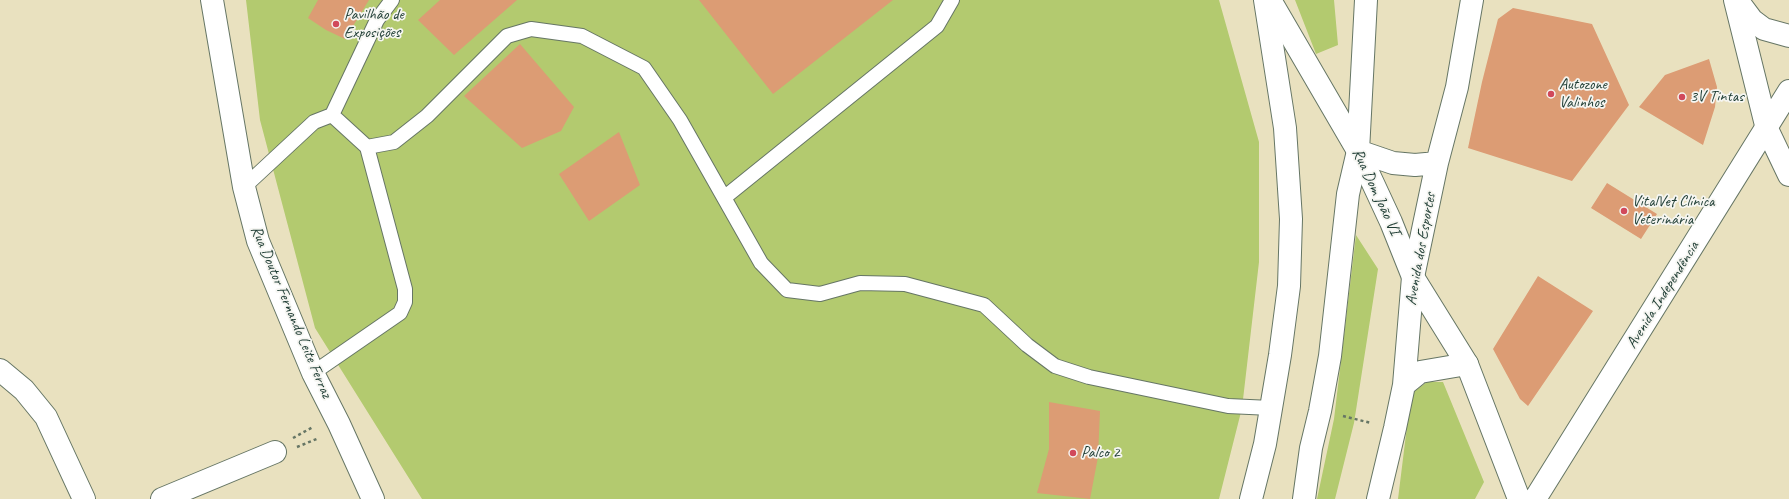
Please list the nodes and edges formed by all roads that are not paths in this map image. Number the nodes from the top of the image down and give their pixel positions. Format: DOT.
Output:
graph roads {
  1 [pos="212,0"];
  2 [pos="392,0"];
  3 [pos="952,0"];
  4 [pos="1265,0"];
  5 [pos="1270,0"];
  6 [pos="1366,0"];
  7 [pos="1472,0"];
  8 [pos="1736,0"];
  9 [pos="1789,36"];
  10 [pos="1789,91"];
  11 [pos="332,115"];
  12 [pos="1767,129"];
  13 [pos="367,147"];
  14 [pos="1358,151"];
  15 [pos="1437,163"];
  16 [pos="1789,175"];
  17 [pos="244,187"];
  18 [pos="724,197"];
  19 [pos="1413,277"];
  20 [pos="1467,364"];
  21 [pos="0,370"];
  22 [pos="313,373"];
  23 [pos="1404,385"];
  24 [pos="1271,408"];
  25 [pos="275,452"];
  26 [pos="84,499"];
  27 [pos="162,499"];
  28 [pos="373,499"];
  29 [pos="1251,499"];
  30 [pos="1304,499"];
  31 [pos="1378,499"];
  32 [pos="1519,499"];
  33 [pos="1535,499"];
  1 -- 17 [label="street, Rua Doutor Fernando Leite Ferraz"];
  2 -- 11 [label="lane"];
  3 -- 18 [label="lane"];
  4 -- 24 [label="street"];
  5 -- 14 [label="street, Rua Dom João VI"];
  6 -- 14 [label="street"];
  7 -- 15 [label="street, Avenida dos Esportes"];
  8 -- 9 [label="street"];
  8 -- 12 [label="street"];
  10 -- 12 [label="street, Avenida Independência"];
  11 -- 13 [label="lane"];
  11 -- 17 [label="lane"];
  12 -- 16 [label="street"];
  12 -- 33 [label="street, Avenida Independência"];
  13 -- 18 [label="lane"];
  13 -- 22 [label="lane"];
  14 -- 15 [label="street"];
  14 -- 19 [label="street, Rua Dom João VI"];
  14 -- 30 [label="street"];
  15 -- 19 [label="street, Avenida dos Esportes"];
  17 -- 22 [label="street, Rua Doutor Fernando Leite Ferraz"];
  18 -- 24 [label="lane"];
  19 -- 20 [label="street, Rua Dom João VI"];
  19 -- 23 [label="street, Avenida dos Esportes"];
  20 -- 23 [label="street"];
  20 -- 32 [label="street, Rua Dom João VI"];
  21 -- 26 [label="street"];
  22 -- 28 [label="street, Rua Doutor Fernando Leite Ferraz"];
  23 -- 31 [label="street, Avenida dos Esportes"];
  24 -- 29 [label="street"];
  25 -- 27 [label="street"];
}
